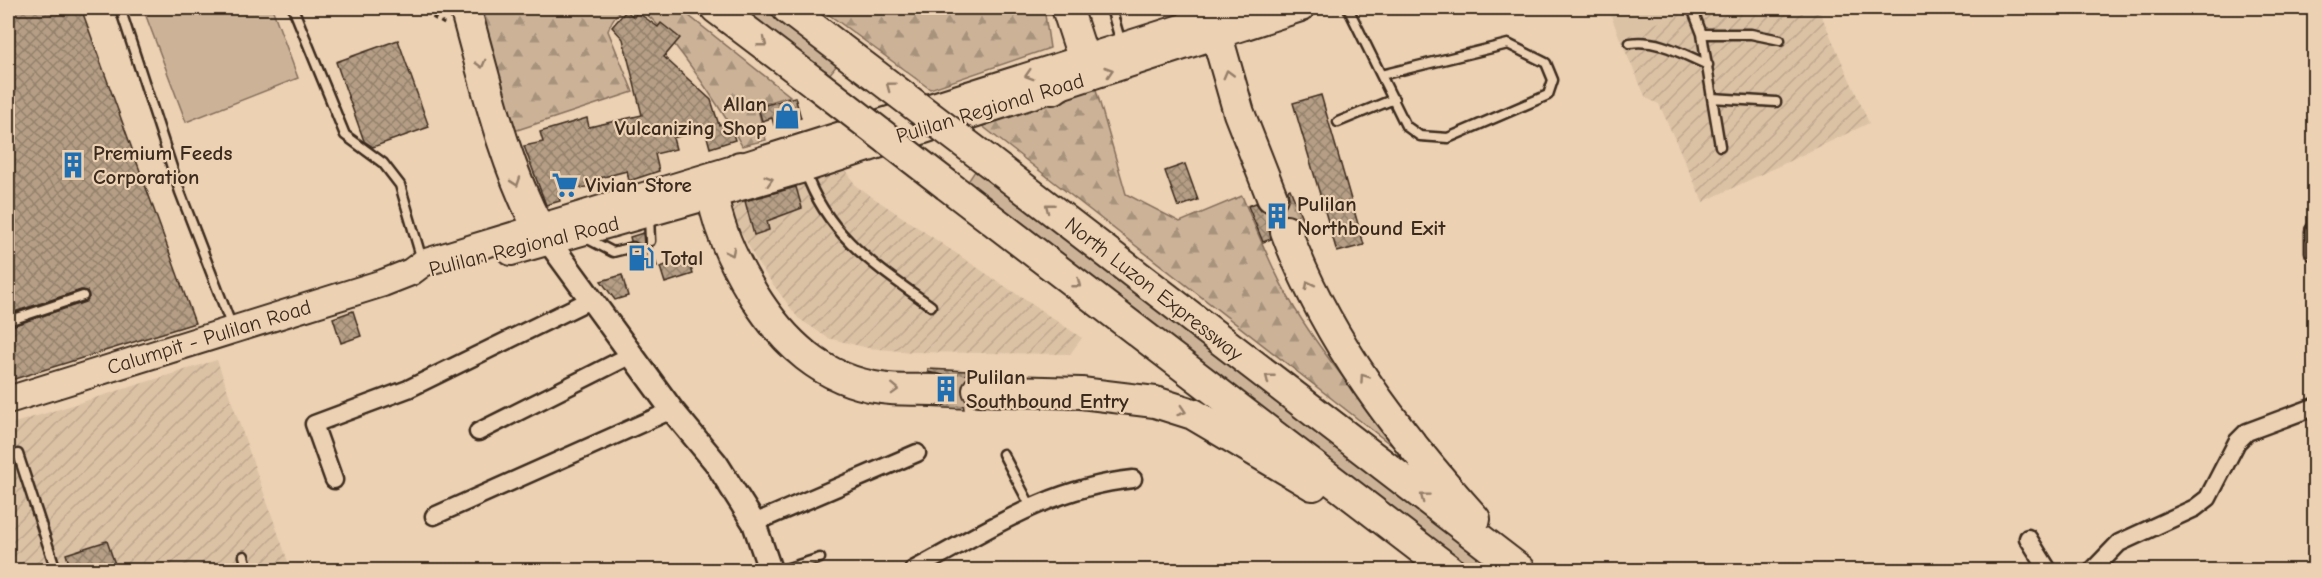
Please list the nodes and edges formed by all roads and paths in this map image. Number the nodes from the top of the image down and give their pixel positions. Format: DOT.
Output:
graph roads {
  1 [pos="120,8"];
  2 [pos="294,8"];
  3 [pos="465,8"];
  4 [pos="716,8"];
  5 [pos="787,8"];
  6 [pos="1111,8"];
  7 [pos="1244,8"];
  8 [pos="1301,8"];
  9 [pos="1348,8"];
  10 [pos="1692,8"];
  11 [pos="1072,13"];
  12 [pos="1189,26"];
  13 [pos="1702,34"];
  14 [pos="1217,36"];
  15 [pos="1780,40"];
  16 [pos="1630,43"];
  17 [pos="1122,46"];
  18 [pos="1084,57"];
  19 [pos="1708,65"];
  20 [pos="1381,75"];
  21 [pos="1053,89"];
  22 [pos="1712,98"];
  23 [pos="1394,99"];
  24 [pos="1776,102"];
  25 [pos="1338,122"];
  26 [pos="1720,146"];
  27 [pos="740,167"];
  28 [pos="804,169"];
  29 [pos="713,197"];
  30 [pos="1272,197"];
  31 [pos="649,215"];
  32 [pos="1286,231"];
  33 [pos="2314,231"];
  34 [pos="544,235"];
  35 [pos="579,235"];
  36 [pos="650,241"];
  37 [pos="633,247"];
  38 [pos="2314,252"];
  39 [pos="419,269"];
  40 [pos="83,296"];
  41 [pos="592,299"];
  42 [pos="931,306"];
  43 [pos="8,321"];
  44 [pos="233,330"];
  45 [pos="631,355"];
  46 [pos="936,390"];
  47 [pos="978,390"];
  48 [pos="8,400"];
  49 [pos="2314,407"];
  50 [pos="672,410"];
  51 [pos="478,432"];
  52 [pos="917,453"];
  53 [pos="1003,454"];
  54 [pos="8,457"];
  55 [pos="1133,479"];
  56 [pos="334,480"];
  57 [pos="1031,507"];
  58 [pos="434,516"];
  59 [pos="754,523"];
  60 [pos="2028,538"];
  61 [pos="1414,544"];
  62 [pos="244,556"];
  63 [pos="820,558"];
  64 [pos="56,570"];
  65 [pos="248,570"];
  66 [pos="770,570"];
  67 [pos="782,570"];
  68 [pos="914,570"];
  69 [pos="1449,570"];
  70 [pos="1521,570"];
  71 [pos="2048,570"];
  72 [pos="2093,570"];
  1 -- 44 [label="lane"];
  2 -- 39 [label="lane"];
  3 -- 34 [label="highway, one-way"];
  4 -- 61 [label="highway, North Luzon Expressway, one-way, bridge"];
  70 -- 5 [label="highway, North Luzon Expressway, one-way, bridge"];
  6 -- 17 [label="lane"];
  7 -- 12 [label="main road, Pulilan Regional Road"];
  8 -- 14 [label="main road, Pulilan Regional Road"];
  9 -- 20 [label="lane"];
  10 -- 13 [label="lane"];
  11 -- 18 [label="highway"];
  12 -- 14 [label="highway"];
  12 -- 17 [label="main road, Pulilan Regional Road"];
  13 -- 15 [label="lane"];
  13 -- 19 [label="lane"];
  21 -- 14 [label="main road, Pulilan Regional Road, one-way"];
  30 -- 14 [label="highway, one-way"];
  16 -- 19 [label="lane"];
  17 -- 18 [label="main road, Pulilan Regional Road"];
  18 -- 21 [label="highway"];
  18 -- 27 [label="main road, Pulilan Regional Road, one-way"];
  19 -- 22 [label="lane"];
  20 -- 23 [label="lane"];
  20 -- 23 [label="lane"];
  21 -- 28 [label="main road, Pulilan Regional Road"];
  22 -- 24 [label="lane"];
  22 -- 26 [label="lane"];
  23 -- 25 [label="lane"];
  27 -- 29 [label="highway"];
  27 -- 34 [label="main road, Pulilan Regional Road"];
  29 -- 28 [label="main road, Pulilan Regional Road, one-way"];
  28 -- 42 [label="lane"];
  29 -- 31 [label="main road, Pulilan Regional Road"];
  29 -- 46 [label="highway, one-way"];
  31 -- 35 [label="main road, Pulilan Regional Road"];
  31 -- 36 [label="lane"];
  70 -- 32 [label="highway, one-way"];
  33 -- 38 [label="street"];
  34 -- 35 [label="main road, Pulilan Regional Road"];
  34 -- 39 [label="main road, Pulilan Regional Road"];
  34 -- 41 [label="street"];
  35 -- 37 [label="lane"];
  39 -- 44 [label="main road, Calumpit - Pulilan Road"];
  40 -- 43 [label="lane"];
  41 -- 45 [label="street"];
  41 -- 56 [label="street"];
  44 -- 48 [label="main road, Calumpit - Pulilan Road"];
  45 -- 50 [label="street"];
  45 -- 51 [label="street"];
  47 -- 61 [label="highway, one-way"];
  49 -- 72 [label="street"];
  50 -- 58 [label="street"];
  50 -- 59 [label="street"];
  52 -- 59 [label="street"];
  53 -- 57 [label="lane"];
  54 -- 64 [label="lane"];
  55 -- 57 [label="street"];
  57 -- 68 [label="street"];
  59 -- 66 [label="street"];
  60 -- 71 [label="street"];
  61 -- 69 [label="highway, North Luzon Expressway"];
  62 -- 65 [label="lane"];
  63 -- 67 [label="lane"];
}
